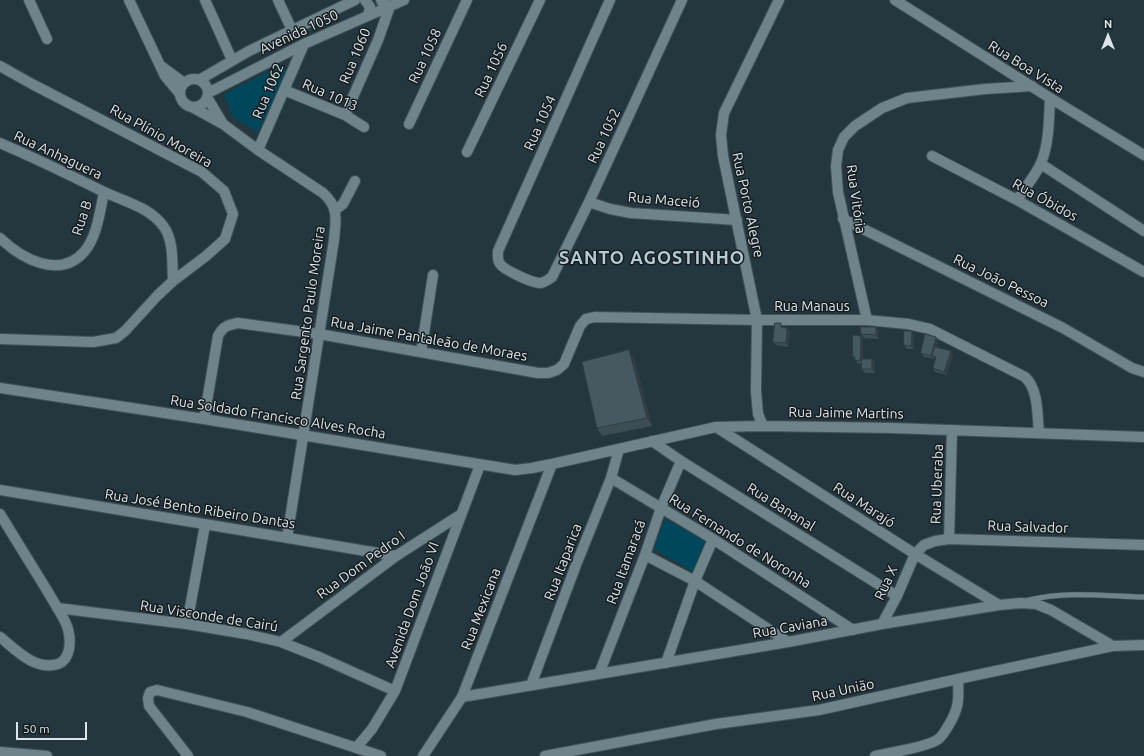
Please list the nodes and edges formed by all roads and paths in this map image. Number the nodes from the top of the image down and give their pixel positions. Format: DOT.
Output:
graph roads {
  1 [pos="29,0"];
  2 [pos="129,0"];
  3 [pos="205,0"];
  4 [pos="278,0"];
  5 [pos="365,0"];
  6 [pos="381,0"];
  7 [pos="404,0"];
  8 [pos="467,0"];
  9 [pos="540,0"];
  10 [pos="610,0"];
  11 [pos="682,0"];
  12 [pos="779,0"];
  13 [pos="894,0"];
  14 [pos="350,1"];
  15 [pos="390,6"];
  16 [pos="368,16"];
  17 [pos="292,30"];
  18 [pos="47,39"];
  19 [pos="304,44"];
  20 [pos="232,60"];
  21 [pos="160,64"];
  22 [pos="0,66"];
  23 [pos="199,80"];
  24 [pos="184,83"];
  25 [pos="1032,86"];
  26 [pos="284,90"];
  27 [pos="180,94"];
  28 [pos="207,95"];
  29 [pos="1050,98"];
  30 [pos="192,107"];
  31 [pos="345,115"];
  32 [pos="223,124"];
  33 [pos="409,124"];
  34 [pos="364,127"];
  35 [pos="0,143"];
  36 [pos="258,150"];
  37 [pos="467,152"];
  38 [pos="1144,155"];
  39 [pos="932,156"];
  40 [pos="1041,164"];
  41 [pos="355,181"];
  42 [pos="104,192"];
  43 [pos="1017,200"];
  44 [pos="589,202"];
  45 [pos="335,210"];
  46 [pos="843,219"];
  47 [pos="737,220"];
  48 [pos="1144,231"];
  49 [pos="0,238"];
  50 [pos="1144,272"];
  51 [pos="433,275"];
  52 [pos="173,280"];
  53 [pos="547,281"];
  54 [pos="757,320"];
  55 [pos="867,320"];
  56 [pos="319,334"];
  57 [pos="0,339"];
  58 [pos="421,352"];
  59 [pos="557,370"];
  60 [pos="1144,372"];
  61 [pos="0,388"];
  62 [pos="204,419"];
  63 [pos="763,426"];
  64 [pos="716,427"];
  65 [pos="952,430"];
  66 [pos="1039,433"];
  67 [pos="303,436"];
  68 [pos="1144,437"];
  69 [pos="652,441"];
  70 [pos="619,449"];
  71 [pos="681,461"];
  72 [pos="480,464"];
  73 [pos="552,464"];
  74 [pos="611,478"];
  75 [pos="0,490"];
  76 [pos="660,508"];
  77 [pos="0,514"];
  78 [pos="460,515"];
  79 [pos="205,525"];
  80 [pos="287,538"];
  81 [pos="713,539"];
  82 [pos="949,539"];
  83 [pos="1144,545"];
  84 [pos="915,554"];
  85 [pos="645,555"];
  86 [pos="396,556"];
  87 [pos="695,581"];
  88 [pos="896,596"];
  89 [pos="1144,597"];
  90 [pos="1021,603"];
  91 [pos="998,605"];
  92 [pos="57,608"];
  93 [pos="188,624"];
  94 [pos="882,624"];
  95 [pos="853,630"];
  96 [pos="0,636"];
  97 [pos="281,642"];
  98 [pos="788,642"];
  99 [pos="1144,645"];
  100 [pos="1113,646"];
  101 [pos="666,663"];
  102 [pos="599,674"];
  103 [pos="958,679"];
  104 [pos="531,685"];
  105 [pos="394,691"];
  106 [pos="462,697"];
  107 [pos="356,748"];
  108 [pos="0,752"];
  109 [pos="47,756"];
  110 [pos="188,756"];
  111 [pos="381,756"];
  112 [pos="423,756"];
  113 [pos="545,756"];
  114 [pos="874,756"];
  1 -- 18 [label="street"];
  2 -- 21 [label="street"];
  3 -- 20 [label="street"];
  4 -- 17 [label="street"];
  5 -- 16 [label="street"];
  6 -- 15 [label="street"];
  7 -- 15 [label="street, Avenida 1050"];
  8 -- 33 [label="street, Rua 1058"];
  9 -- 37 [label="street, Rua 1056"];
  10 -- 53 [label="street, Rua 1054"];
  11 -- 44 [label="street, Rua 1052"];
  12 -- 47 [label="street, Rua Porto Alegre"];
  13 -- 25 [label="street, Rua Boa Vista"];
  14 -- 17 [label="street, Avenida 1050"];
  15 -- 16 [label="street, Avenida 1050"];
  15 -- 31 [label="street, Rua 1060"];
  16 -- 19 [label="street, Avenida 1050"];
  17 -- 20 [label="street, Avenida 1050"];
  19 -- 26 [label="street, Rua 1062"];
  19 -- 28 [label="street, Avenida 1050"];
  20 -- 23 [label="street, Avenida 1050"];
  21 -- 24 [label="street"];
  21 -- 27 [label="street"];
  22 -- 52 [label="street, Rua Plínio Moreira"];
  23 -- 24 [label="street"];
  23 -- 28 [label="street"];
  24 -- 27 [label="street"];
  25 -- 29 [label="street, Rua Boa Vista"];
  25 -- 46 [label="street, Rua Vitória"];
  26 -- 31 [label="street, Rua 1013"];
  26 -- 36 [label="street, Rua 1062"];
  27 -- 30 [label="street"];
  28 -- 30 [label="street"];
  28 -- 32 [label="street, Rua Sargento Paulo Moreira"];
  29 -- 38 [label="street, Rua Boa Vista"];
  29 -- 40 [label="street"];
  30 -- 32 [label="street, Rua Sargento Paulo Moreira"];
  31 -- 34 [label="street, Rua 1013"];
  32 -- 36 [label="street, Rua Sargento Paulo Moreira"];
  35 -- 42 [label="street, Rua Anhaguera"];
  36 -- 45 [label="street, Rua Sargento Paulo Moreira"];
  39 -- 43 [label="street, Rua Óbidos"];
  40 -- 43 [label="street"];
  40 -- 48 [label="street"];
  41 -- 45 [label="street"];
  42 -- 49 [label="street, Rua B"];
  42 -- 52 [label="street, Rua Anhaguera"];
  43 -- 50 [label="street, Rua Óbidos"];
  44 -- 47 [label="street, Rua Maceió"];
  44 -- 53 [label="street, Rua 1052"];
  45 -- 56 [label="street, Rua Sargento Paulo Moreira"];
  46 -- 55 [label="street, Rua Vitória"];
  46 -- 60 [label="street, Rua João Pessoa"];
  47 -- 54 [label="street, Rua Porto Alegre"];
  51 -- 58 [label="street"];
  52 -- 57 [label="street, Rua Plínio Moreira"];
  54 -- 55 [label="street, Rua Manaus"];
  54 -- 59 [label="street, Rua Manaus"];
  54 -- 63 [label="street, Rua Porto Alegre"];
  55 -- 66 [label="street, Rua Manaus"];
  56 -- 58 [label="street, Rua Jaime Pantaleão de Moraes"];
  56 -- 62 [label="street, Rua Jaime Pantaleão de Moraes"];
  56 -- 67 [label="street, Rua Sargento Paulo Moreira"];
  58 -- 59 [label="street, Rua Jaime Pantaleão de Moraes"];
  61 -- 62 [label="street, Rua Soldado Francisco Alves Rocha"];
  62 -- 67 [label="street, Rua Soldado Francisco Alves Rocha"];
  63 -- 64 [label="street, Rua Jaime Martins"];
  63 -- 65 [label="street, Rua Jaime Martins"];
  64 -- 69 [label="street, Rua Jaime Martins"];
  64 -- 84 [label="street, Rua Marajó"];
  65 -- 66 [label="street, Rua Jaime Martins"];
  65 -- 82 [label="street, Rua Uberaba"];
  66 -- 68 [label="street, Rua Jaime Martins"];
  67 -- 72 [label="street, Rua Soldado Francisco Alves Rocha"];
  67 -- 80 [label="street, Rua Sargento Paulo Moreira"];
  69 -- 70 [label="street, Rua Jaime Martins"];
  69 -- 71 [label="street, Rua Bananal"];
  70 -- 73 [label="street, Rua Jaime Martins"];
  70 -- 74 [label="street, Rua Itaparica"];
  71 -- 76 [label="street, Rua Itamaracá"];
  71 -- 88 [label="street, Rua Bananal"];
  72 -- 73 [label="street, Rua Soldado Francisco Alves Rocha"];
  72 -- 78 [label="street, Avenida Dom João VI"];
  73 -- 106 [label="street, Rua Mexicana"];
  74 -- 76 [label="street, Rua Fernando de Noronha"];
  74 -- 104 [label="street, Rua Itaparica"];
  75 -- 79 [label="street, Rua José Bento Ribeiro Dantas"];
  76 -- 81 [label="street, Rua Fernando de Noronha"];
  76 -- 85 [label="street, Rua Itamaracá"];
  77 -- 92 [label="street"];
  78 -- 86 [label="street, Rua Dom Pedro I"];
  78 -- 105 [label="street, Avenida Dom João VI"];
  79 -- 80 [label="street, Rua José Bento Ribeiro Dantas"];
  79 -- 93 [label="street"];
  80 -- 86 [label="street, Rua José Bento Ribeiro Dantas"];
  81 -- 87 [label="street"];
  81 -- 95 [label="street, Rua Fernando de Noronha"];
  82 -- 83 [label="street, Rua Salvador"];
  82 -- 84 [label="street, Rua Salvador"];
  84 -- 88 [label="street, Rua X"];
  84 -- 91 [label="street, Rua Marajó"];
  85 -- 87 [label="street"];
  85 -- 102 [label="street, Rua Itamaracá"];
  86 -- 97 [label="street, Rua Dom Pedro I"];
  87 -- 98 [label="street"];
  87 -- 101 [label="street"];
  88 -- 94 [label="street, Rua X"];
  89 -- 90 [label="lane"];
  90 -- 91 [label="street, Rua Caviana"];
  90 -- 100 [label="street, Rua Caviana"];
  91 -- 94 [label="street, Rua Caviana"];
  92 -- 93 [label="street, Rua Visconde de Cairú"];
  92 -- 96 [label="street"];
  93 -- 97 [label="street, Rua Visconde de Cairú"];
  94 -- 95 [label="street, Rua Caviana"];
  95 -- 98 [label="street, Rua Caviana"];
  97 -- 105 [label="street, Rua Visconde de Cairú"];
  98 -- 101 [label="street, Rua Caviana"];
  99 -- 100 [label="street, Rua União"];
  100 -- 103 [label="street, Rua União"];
  101 -- 102 [label="street, Rua Caviana"];
  102 -- 104 [label="street, Rua Caviana"];
  103 -- 113 [label="street, Rua União"];
  103 -- 114 [label="street"];
  104 -- 106 [label="street, Rua Caviana"];
  105 -- 107 [label="street, Avenida Dom João VI"];
  106 -- 112 [label="street, Rua Mexicana"];
  107 -- 110 [label="street"];
  107 -- 111 [label="street"];
  108 -- 109 [label="street"];
}
